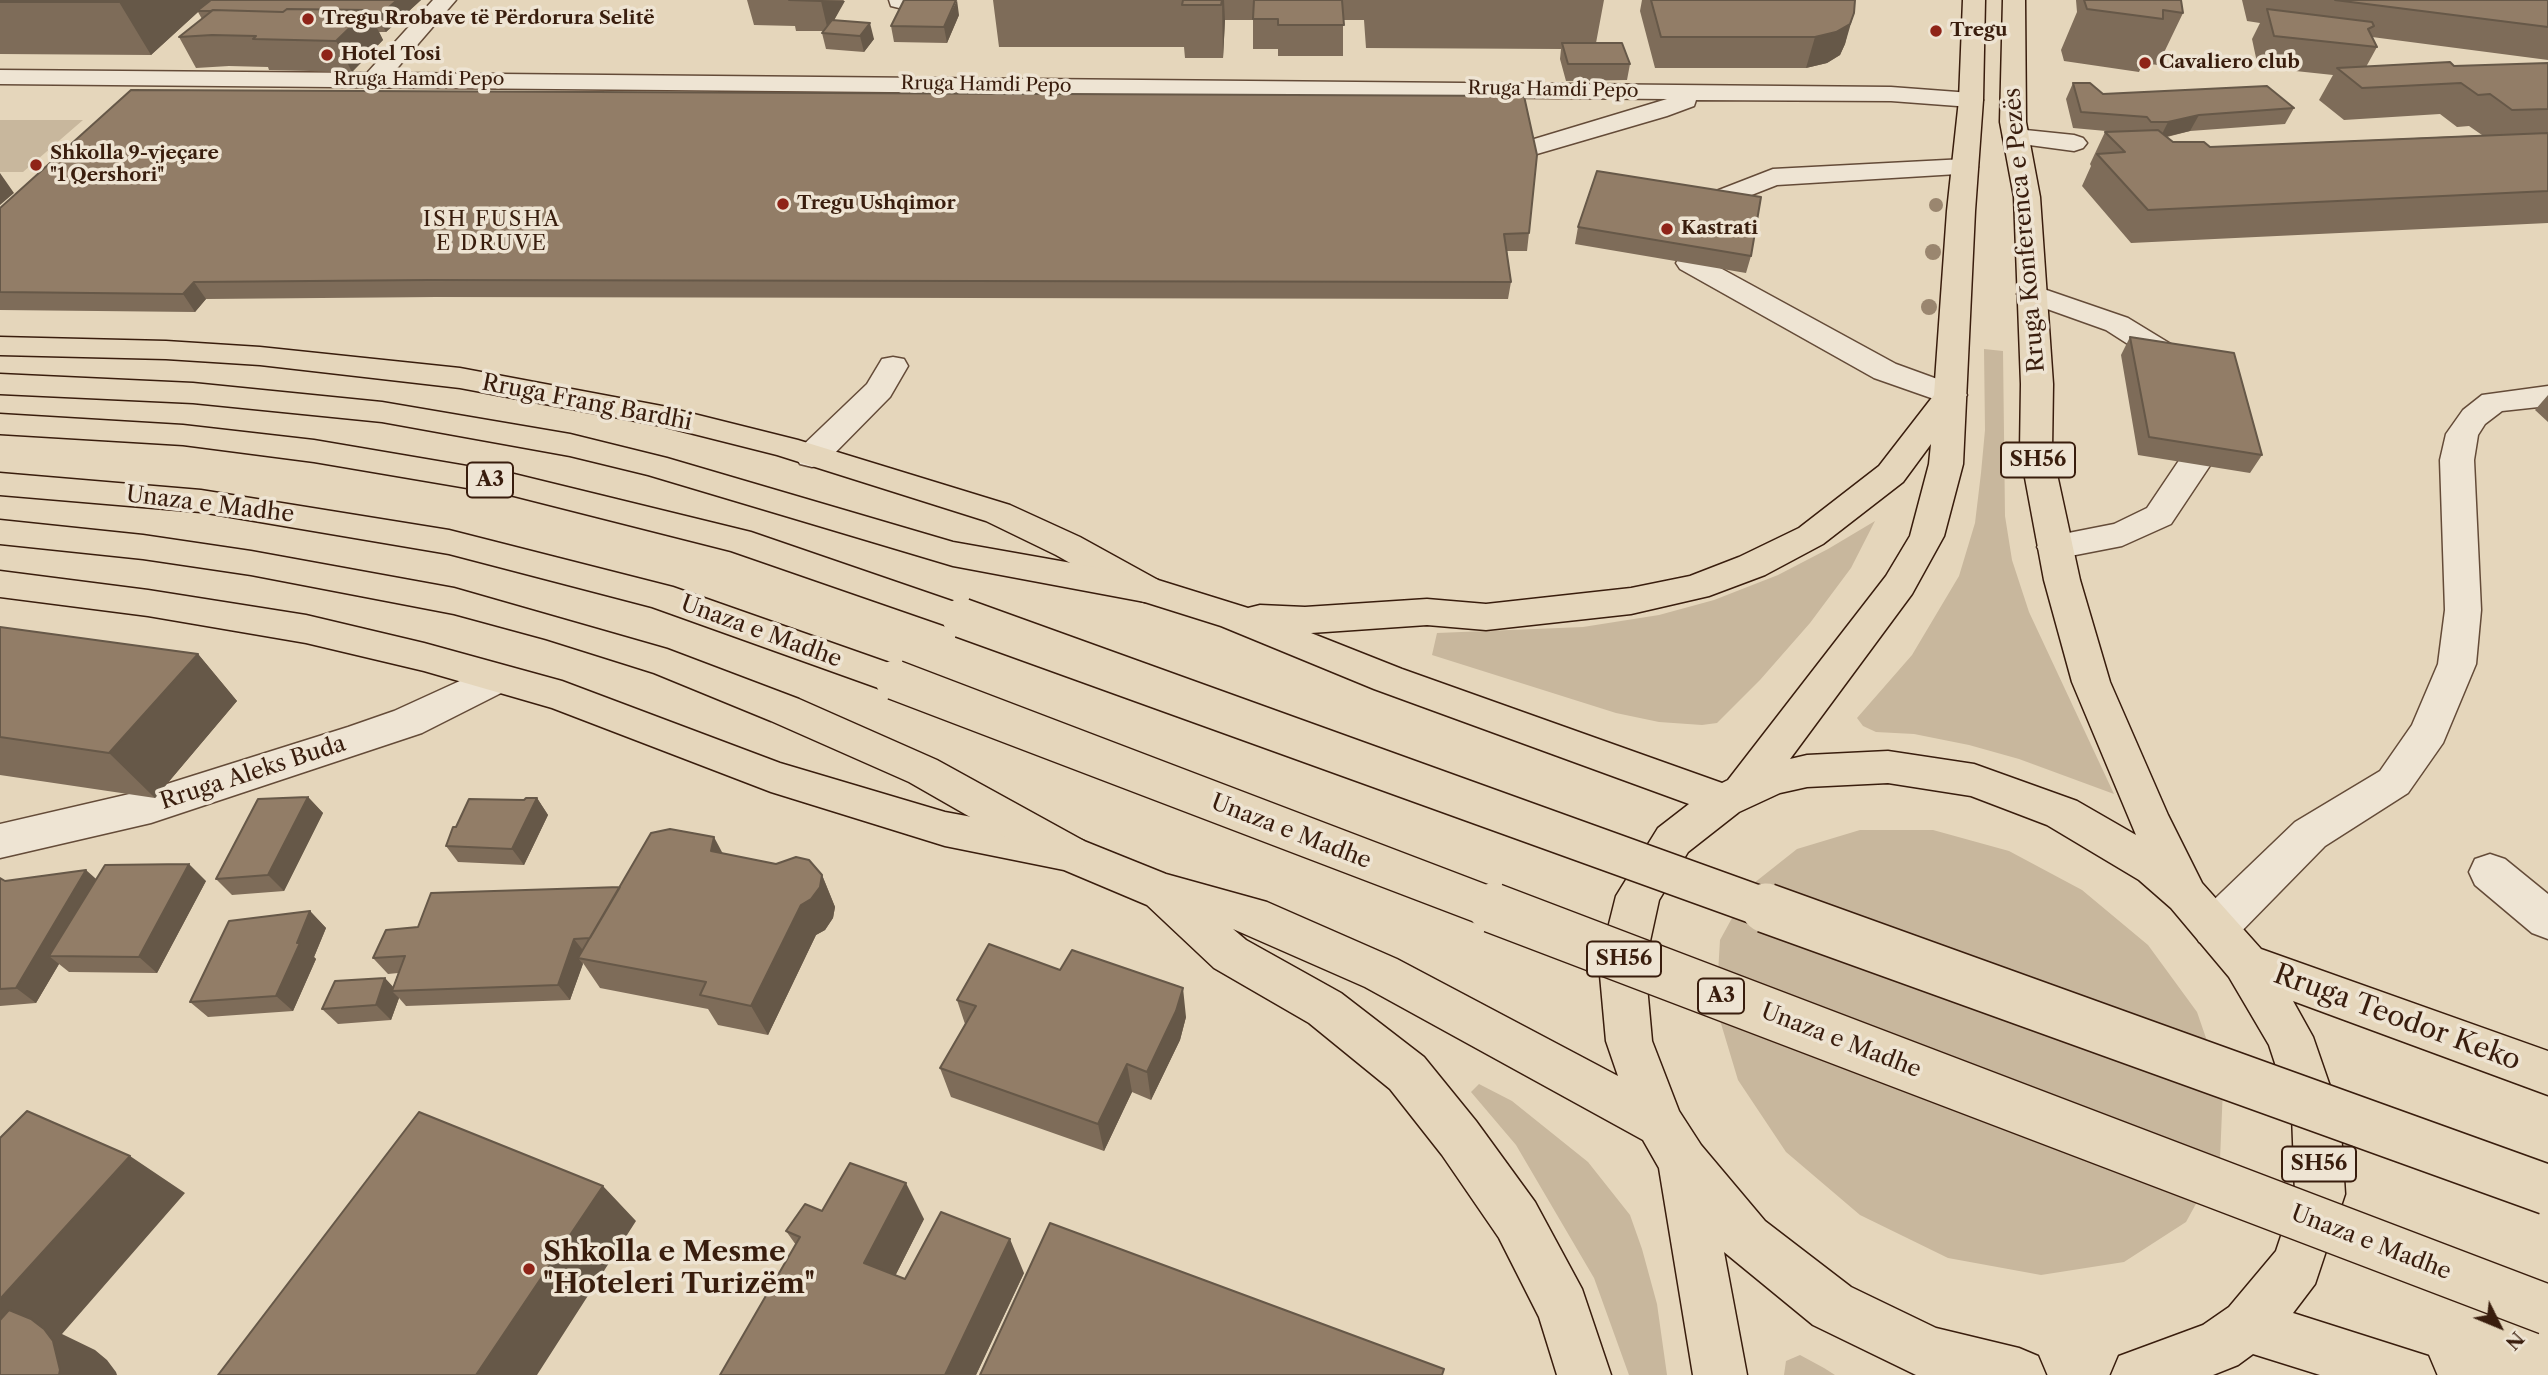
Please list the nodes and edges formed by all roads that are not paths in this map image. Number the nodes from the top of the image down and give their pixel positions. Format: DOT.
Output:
graph roads {
  1 [pos="445,0"];
  2 [pos="1975,0"];
  3 [pos="2014,0"];
  4 [pos="0,77"];
  5 [pos="374,80"];
  6 [pos="1706,92"];
  7 [pos="1971,100"];
  8 [pos="2015,137"];
  9 [pos="2074,142"];
  10 [pos="1530,148"];
  11 [pos="1965,167"];
  12 [pos="1703,206"];
  13 [pos="1690,263"];
  14 [pos="2032,294"];
  15 [pos="0,346"];
  16 [pos="2181,364"];
  17 [pos="893,366"];
  18 [pos="0,384"];
  19 [pos="1951,395"];
  20 [pos="2548,396"];
  21 [pos="0,424"];
  22 [pos="812,456"];
  23 [pos="2194,464"];
  24 [pos="0,484"];
  25 [pos="0,532"];
  26 [pos="2055,547"];
  27 [pos="0,584"];
  28 [pos="1145,589"];
  29 [pos="1234,617"];
  30 [pos="497,678"];
  31 [pos="1733,796"];
  32 [pos="0,841"];
  33 [pos="1069,853"];
  34 [pos="2490,872"];
  35 [pos="1160,891"];
  36 [pos="2186,895"];
  37 [pos="2548,920"];
  38 [pos="2230,946"];
  39 [pos="2548,1073"];
  40 [pos="1671,1143"];
  41 [pos="2548,1190"];
  42 [pos="2548,1310"];
  43 [pos="2229,1349"];
  44 [pos="1584,1375"];
  45 [pos="1720,1375"];
  46 [pos="2019,1375"];
  47 [pos="2138,1375"];
  48 [pos="2409,1375"];
  1 -- 5 [label="street"];
  2 -- 7 [label="main road, Rruga Konferenca e Pezës / SH56"];
  3 -- 8 [label="main road, Rruga Konferenca e Pezës / SH56"];
  4 -- 5 [label="street, Rruga Hamdi Pepo"];
  5 -- 6 [label="street, Rruga Hamdi Pepo"];
  6 -- 7 [label="street, Rruga Hamdi Pepo"];
  6 -- 10 [label="street"];
  7 -- 11 [label="main road, Rruga Konferenca e Pezës / SH56"];
  8 -- 9 [label="street"];
  8 -- 14 [label="main road, Rruga Konferenca e Pezës / SH56"];
  11 -- 12 [label="street"];
  11 -- 19 [label="main road, Rruga Konferenca e Pezës / SH56"];
  13 -- 19 [label="street"];
  14 -- 16 [label="street"];
  14 -- 26 [label="main road, Rruga Konferenca e Pezës / SH56"];
  15 -- 22 [label="main road, Rruga Frang Bardhi"];
  17 -- 22 [label="street"];
  18 -- 28 [label="main road"];
  19 -- 29 [label="main road"];
  19 -- 31 [label="main road, Rruga Konferenca e Pezës / SH56"];
  20 -- 38 [label="street"];
  21 -- 41 [label="main road, A3, bridge"];
  22 -- 28 [label="main road, Rruga Frang Bardhi"];
  23 -- 26 [label="street"];
  24 -- 42 [label="main road, Unaza e Madhe / A3, bridge"];
  25 -- 33 [label="main road"];
  26 -- 36 [label="main road, Rruga Konferenca e Pezës / SH56"];
  27 -- 30 [label="main road"];
  28 -- 29 [label="main road"];
  29 -- 31 [label="main road"];
  30 -- 32 [label="street, Rruga Aleks Buda"];
  30 -- 33 [label="main road"];
  31 -- 36 [label="main road, SH56"];
  31 -- 40 [label="main road, SH56"];
  33 -- 35 [label="main road"];
  34 -- 37 [label="street"];
  35 -- 40 [label="main road"];
  35 -- 44 [label="main road"];
  36 -- 38 [label="main road, SH56"];
  38 -- 39 [label="main road, Rruga Teodor Keko"];
  38 -- 43 [label="main road, SH56"];
  40 -- 45 [label="main road, SH56"];
  40 -- 46 [label="main road, SH56"];
  43 -- 47 [label="main road"];
  43 -- 48 [label="main road"];
}
